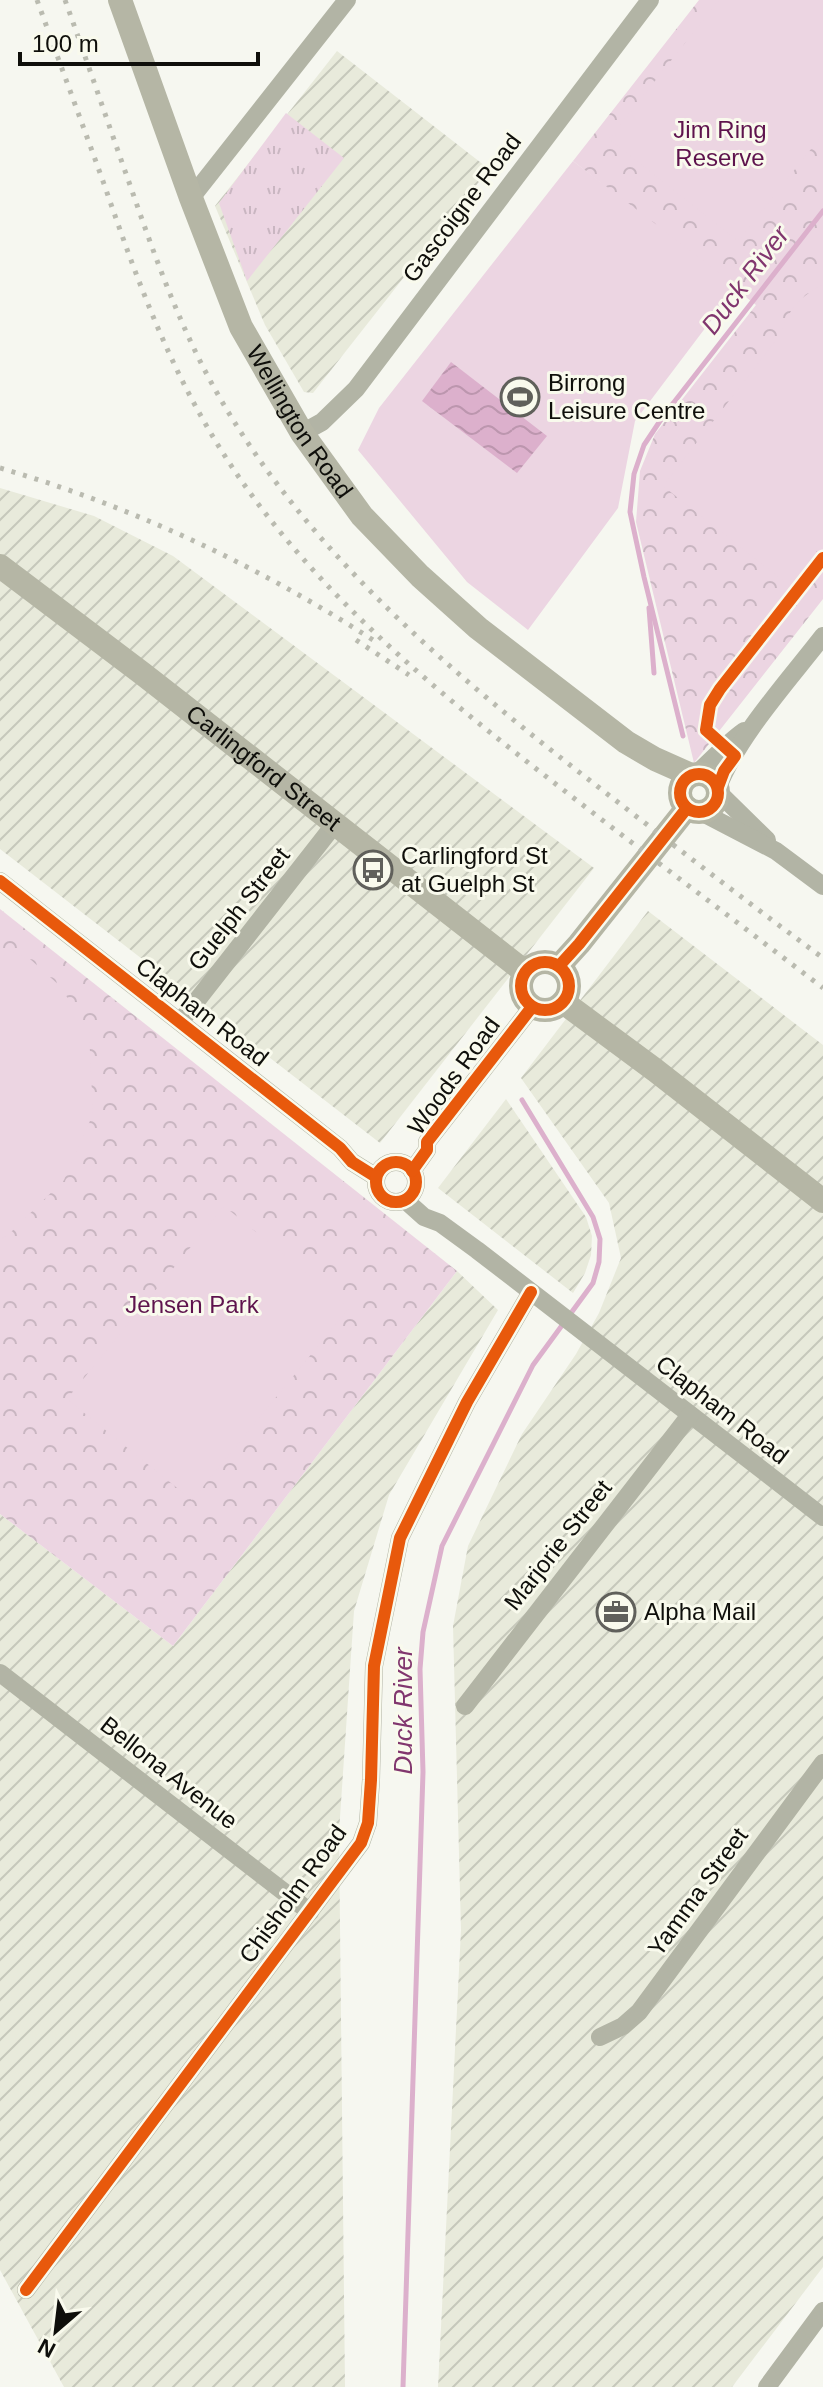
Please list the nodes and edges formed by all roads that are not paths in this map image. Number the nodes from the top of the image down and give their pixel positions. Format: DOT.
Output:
graph roads {
  1 [pos="120,0"];
  2 [pos="347,0"];
  3 [pos="640,4"];
  4 [pos="191,198"];
  5 [pos="302,433"];
  6 [pos="0,566"];
  7 [pos="823,636"];
  8 [pos="753,725"];
  9 [pos="719,790"];
  10 [pos="691,793"];
  11 [pos="334,825"];
  12 [pos="776,851"];
  13 [pos="0,881"];
  14 [pos="823,886"];
  15 [pos="559,966"];
  16 [pos="525,972"];
  17 [pos="563,1002"];
  18 [pos="532,1007"];
  19 [pos="180,1022"];
  20 [pos="399,1178"];
  21 [pos="823,1201"];
  22 [pos="531,1292"];
  23 [pos="690,1415"];
  24 [pos="823,1517"];
  25 [pos="0,1673"];
  26 [pos="465,1706"];
  27 [pos="823,1763"];
  28 [pos="310,1912"];
  29 [pos="600,2037"];
  30 [pos="26,2290"];
  31 [pos="823,2311"];
  32 [pos="767,2387"];
  1 -- 4 [label="main road, Wellington Road"];
  2 -- 4 [label="street"];
  3 -- 5 [label="street, Gascoigne Road"];
  4 -- 5 [label="main road, Wellington Road"];
  5 -- 10 [label="main road, Wellington Road"];
  6 -- 11 [label="main road, Carlingford Street"];
  7 -- 8 [label="street"];
  8 -- 9 [label="street"];
  8 -- 10 [label="street"];
  9 -- 10 [label="main road"];
  9 -- 12 [label="street"];
  10 -- 12 [label="street, Wellington Road"];
  10 -- 15 [label="main road"];
  11 -- 16 [label="main road, Carlingford Street"];
  11 -- 19 [label="street, Guelph Street"];
  12 -- 14 [label="street, Wellington Road"];
  13 -- 19 [label="street, Clapham Road"];
  15 -- 16 [label="main road"];
  15 -- 17 [label="main road"];
  16 -- 18 [label="main road"];
  17 -- 18 [label="main road"];
  17 -- 21 [label="main road"];
  18 -- 20 [label="street, Woods Road"];
  19 -- 20 [label="street, Clapham Road"];
  20 -- 22 [label="street, Clapham Road"];
  22 -- 23 [label="street, Clapham Road"];
  22 -- 28 [label="street, Chisholm Road"];
  23 -- 24 [label="street, Clapham Road"];
  23 -- 26 [label="street, Marjorie Street"];
  25 -- 28 [label="street, Bellona Avenue"];
  27 -- 29 [label="street, Yamma Street"];
  28 -- 30 [label="street, Chisholm Road"];
  31 -- 32 [label="street"];
}
